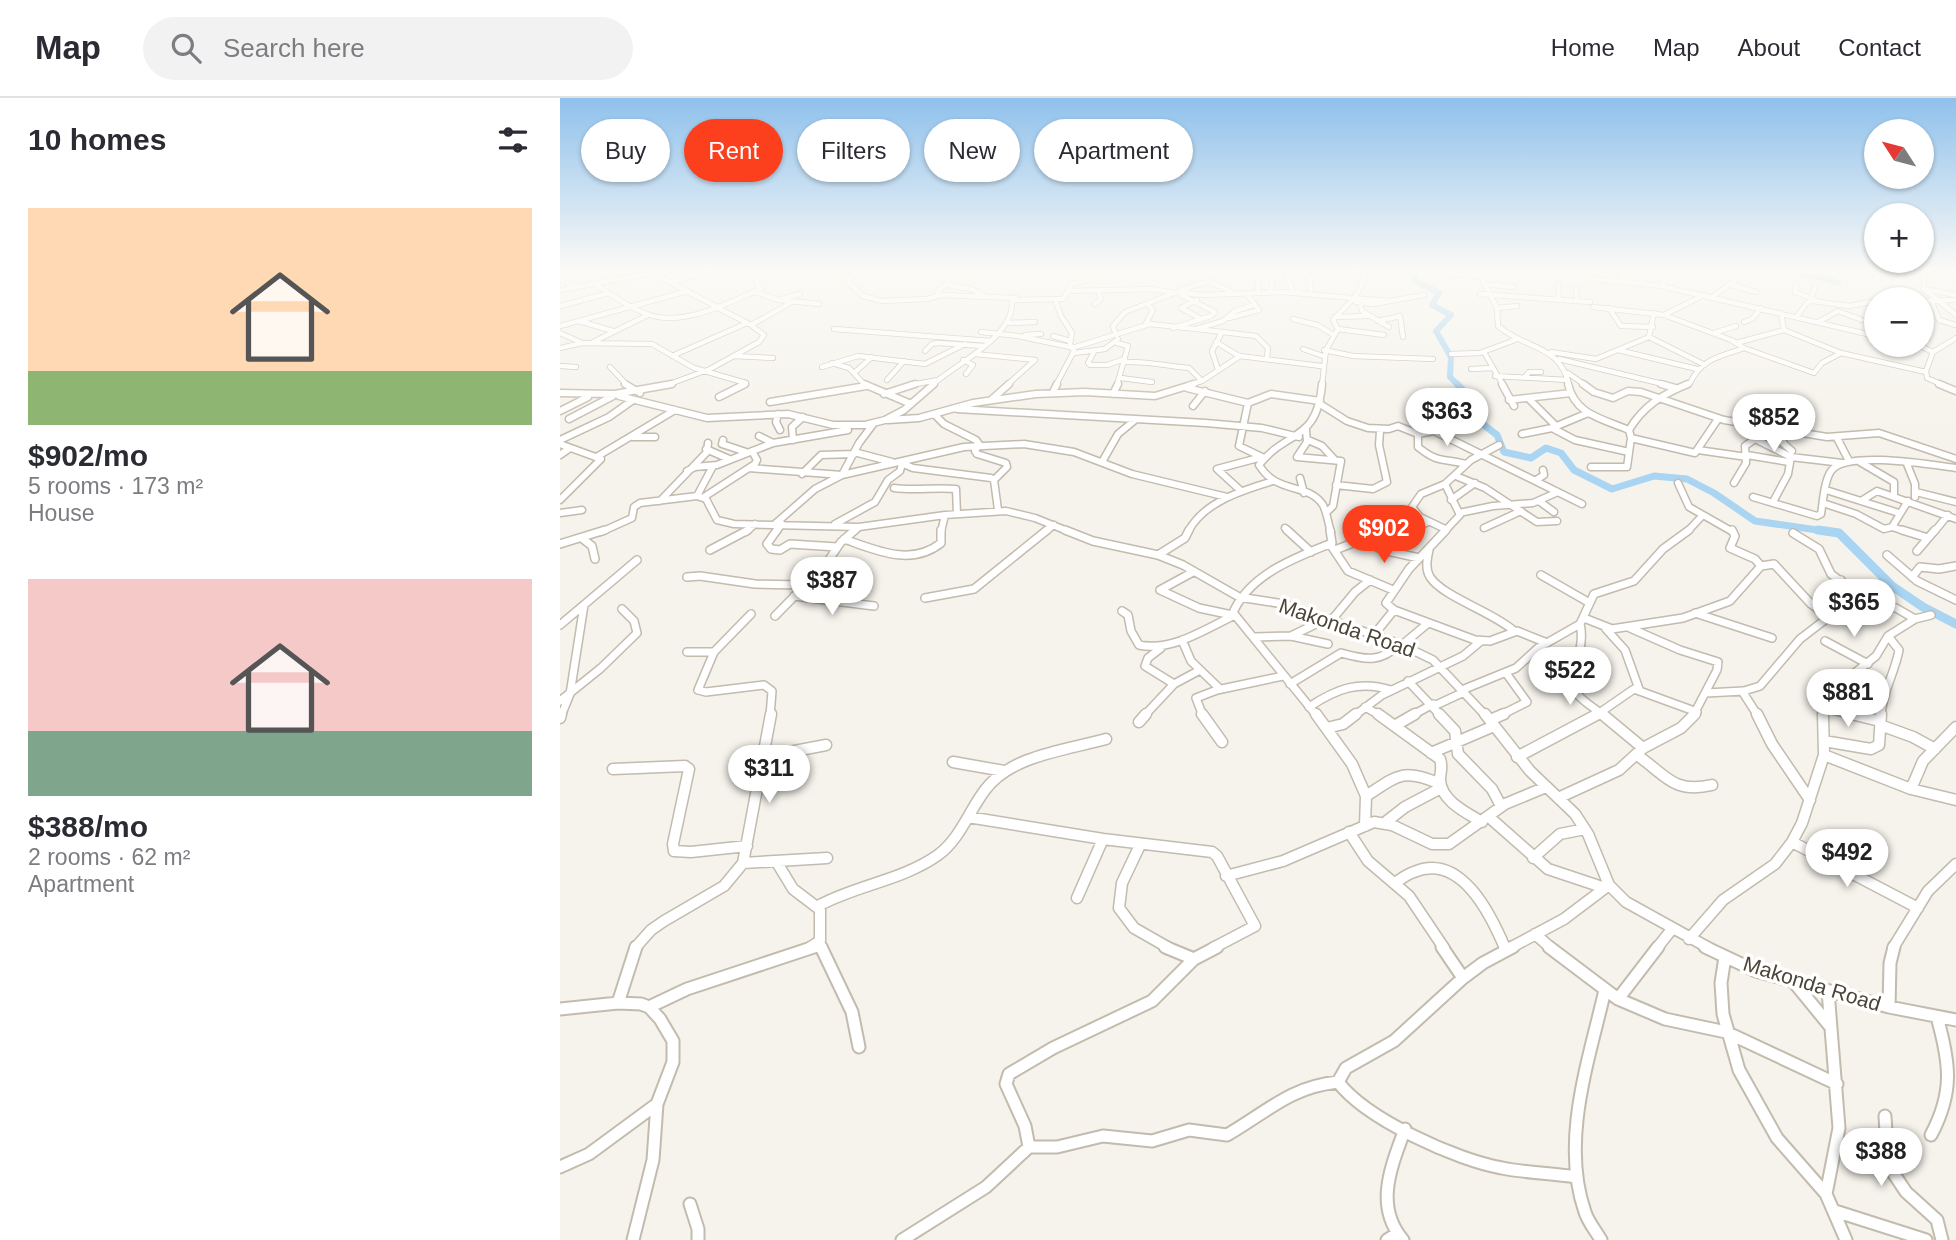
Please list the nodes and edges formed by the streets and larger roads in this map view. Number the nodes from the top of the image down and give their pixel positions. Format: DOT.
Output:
graph roads {
  1 [pos="578,321"];
  2 [pos="579,321"];
  3 [pos="635,321"];
  4 [pos="744,321"];
  5 [pos="754,321"];
  6 [pos="1064,321"];
  7 [pos="1115,321"];
  8 [pos="1147,321"];
  9 [pos="1194,321"];
  10 [pos="1219,321"];
  11 [pos="1304,321"];
  12 [pos="1333,321"];
  13 [pos="1378,321"];
  14 [pos="1401,321"];
  15 [pos="1498,321"];
  16 [pos="1618,321"];
  17 [pos="1653,321"];
  18 [pos="1681,321"];
  19 [pos="1782,321"];
  20 [pos="1035,322"];
  21 [pos="1818,322"];
  22 [pos="1007,323"];
  23 [pos="749,324"];
  24 [pos="1145,325"];
  25 [pos="560,326"];
  26 [pos="1736,326"];
  27 [pos="1388,327"];
  28 [pos="1653,327"];
  29 [pos="1172,328"];
  30 [pos="834,329"];
  31 [pos="1196,329"];
  32 [pos="1784,330"];
  33 [pos="1335,331"];
  34 [pos="614,332"];
  35 [pos="981,332"];
  36 [pos="1222,332"];
  37 [pos="1864,332"];
  38 [pos="560,333"];
  39 [pos="1714,333"];
  40 [pos="999,334"];
  41 [pos="1041,334"];
  42 [pos="1633,334"];
  43 [pos="1384,335"];
  44 [pos="1018,336"];
  45 [pos="1053,336"];
  46 [pos="1649,336"];
  47 [pos="1404,337"];
  48 [pos="1118,338"];
  49 [pos="1515,340"];
  50 [pos="991,341"];
  51 [pos="1954,341"];
  52 [pos="1216,342"];
  53 [pos="582,343"];
  54 [pos="590,343"];
  55 [pos="1736,343"];
  56 [pos="965,344"];
  57 [pos="984,346"];
  58 [pos="1072,347"];
  59 [pos="560,348"];
  60 [pos="1744,348"];
  61 [pos="1303,349"];
  62 [pos="1545,350"];
  63 [pos="1617,350"];
  64 [pos="925,351"];
  65 [pos="1934,351"];
  66 [pos="1094,352"];
  67 [pos="1484,352"];
  68 [pos="1324,353"];
  69 [pos="975,354"];
  70 [pos="1451,354"];
  71 [pos="1841,354"];
  72 [pos="672,356"];
  73 [pos="734,356"];
  74 [pos="990,356"];
  75 [pos="1239,356"];
  76 [pos="872,357"];
  77 [pos="1931,357"];
  78 [pos="773,358"];
  79 [pos="1267,359"];
  80 [pos="1433,359"];
  81 [pos="1559,359"];
  82 [pos="904,361"];
  83 [pos="967,361"];
  84 [pos="1125,361"];
  85 [pos="832,363"];
  86 [pos="1703,364"];
  87 [pos="560,366"];
  88 [pos="1321,366"];
  89 [pos="576,367"];
  90 [pos="610,367"];
  91 [pos="821,368"];
  92 [pos="1492,368"];
  93 [pos="1471,369"];
  94 [pos="1697,369"];
  95 [pos="1218,370"];
  96 [pos="703,372"];
  97 [pos="1541,372"];
  98 [pos="1926,372"];
  99 [pos="854,373"];
  100 [pos="966,374"];
  101 [pos="1495,376"];
  102 [pos="1525,377"];
  103 [pos="1568,377"];
  104 [pos="912,379"];
  105 [pos="1121,379"];
  106 [pos="887,380"];
  107 [pos="938,380"];
  108 [pos="1202,381"];
  109 [pos="920,382"];
  110 [pos="1152,382"];
  111 [pos="866,386"];
  112 [pos="1185,388"];
  113 [pos="1675,388"];
  114 [pos="1205,391"];
  115 [pos="1956,391"];
  116 [pos="1054,392"];
  117 [pos="560,393"];
  118 [pos="640,393"];
  119 [pos="1571,393"];
  120 [pos="884,394"];
  121 [pos="1114,394"];
  122 [pos="590,396"];
  123 [pos="616,396"];
  124 [pos="1658,396"];
  125 [pos="719,397"];
  126 [pos="1008,398"];
  127 [pos="1528,398"];
  128 [pos="633,400"];
  129 [pos="991,400"];
  130 [pos="1509,400"];
  131 [pos="771,402"];
  132 [pos="1320,402"];
  133 [pos="1248,403"];
  134 [pos="911,404"];
  135 [pos="1193,406"];
  136 [pos="1514,407"];
  137 [pos="954,408"];
  138 [pos="675,410"];
  139 [pos="560,411"];
  140 [pos="1004,412"];
  141 [pos="1588,413"];
  142 [pos="778,414"];
  143 [pos="934,415"];
  144 [pos="803,416"];
  145 [pos="569,419"];
  146 [pos="1718,419"];
  147 [pos="885,420"];
  148 [pos="1135,420"];
  149 [pos="874,423"];
  150 [pos="1243,426"];
  151 [pos="854,427"];
  152 [pos="1554,427"];
  153 [pos="1764,427"];
  154 [pos="780,430"];
  155 [pos="1306,430"];
  156 [pos="1629,430"];
  157 [pos="1783,430"];
  158 [pos="1380,431"];
  159 [pos="1418,433"];
  160 [pos="1522,434"];
  161 [pos="760,436"];
  162 [pos="630,437"];
  163 [pos="655,437"];
  164 [pos="1299,437"];
  165 [pos="1631,438"];
  166 [pos="1837,438"];
  167 [pos="1755,439"];
  168 [pos="723,440"];
  169 [pos="793,440"];
  170 [pos="1308,440"];
  171 [pos="1702,441"];
  172 [pos="560,442"];
  173 [pos="773,443"];
  174 [pos="979,444"];
  175 [pos="1008,444"];
  176 [pos="1499,445"];
  177 [pos="570,448"];
  178 [pos="1698,450"];
  179 [pos="749,451"];
  180 [pos="1629,452"];
  181 [pos="1720,452"];
  182 [pos="854,453"];
  183 [pos="560,455"];
  184 [pos="1479,455"];
  185 [pos="598,456"];
  186 [pos="1747,456"];
  187 [pos="1263,458"];
  188 [pos="1334,458"];
  189 [pos="1803,458"];
  190 [pos="729,459"];
  191 [pos="1956,459"];
  192 [pos="1000,460"];
  193 [pos="1790,460"];
  194 [pos="1858,461"];
  195 [pos="1102,462"];
  196 [pos="1845,462"];
  197 [pos="898,463"];
  198 [pos="1466,464"];
  199 [pos="1907,464"];
  200 [pos="713,466"];
  201 [pos="1591,467"];
  202 [pos="749,468"];
  203 [pos="1956,468"];
  204 [pos="1543,470"];
  205 [pos="687,471"];
  206 [pos="802,474"];
  207 [pos="842,475"];
  208 [pos="1456,475"];
  209 [pos="1300,478"];
  210 [pos="994,480"];
  211 [pos="1273,481"];
  212 [pos="1536,481"];
  213 [pos="1475,483"];
  214 [pos="1678,483"];
  215 [pos="1734,483"];
  216 [pos="1445,484"];
  217 [pos="1336,485"];
  218 [pos="894,488"];
  219 [pos="1826,490"];
  220 [pos="1241,491"];
  221 [pos="1558,492"];
  222 [pos="1916,492"];
  223 [pos="1304,493"];
  224 [pos="1895,496"];
  225 [pos="700,497"];
  226 [pos="1227,497"];
  227 [pos="1753,497"];
  228 [pos="561,499"];
  229 [pos="1451,500"];
  230 [pos="660,501"];
  231 [pos="1539,501"];
  232 [pos="1861,501"];
  233 [pos="1773,502"];
  234 [pos="1910,502"];
  235 [pos="1956,502"];
  236 [pos="1823,503"];
  237 [pos="1582,504"];
  238 [pos="1514,505"];
  239 [pos="1956,509"];
  240 [pos="582,510"];
  241 [pos="998,510"];
  242 [pos="1328,510"];
  243 [pos="1521,511"];
  244 [pos="1555,512"];
  245 [pos="560,513"];
  246 [pos="1460,513"];
  247 [pos="1899,513"];
  248 [pos="957,514"];
  249 [pos="945,515"];
  250 [pos="1702,516"];
  251 [pos="1951,517"];
  252 [pos="1557,521"];
  253 [pos="1428,522"];
  254 [pos="755,524"];
  255 [pos="779,524"];
  256 [pos="1054,525"];
  257 [pos="832,526"];
  258 [pos="859,527"];
  259 [pos="1892,527"];
  260 [pos="1286,528"];
  261 [pos="1484,528"];
  262 [pos="1445,529"];
  263 [pos="1793,533"];
  264 [pos="1928,538"];
  265 [pos="583,539"];
  266 [pos="844,539"];
  267 [pos="1364,540"];
  268 [pos="560,544"];
  269 [pos="837,547"];
  270 [pos="1333,548"];
  271 [pos="1428,548"];
  272 [pos="710,550"];
  273 [pos="1917,551"];
  274 [pos="1311,552"];
  275 [pos="1158,555"];
  276 [pos="1887,555"];
  277 [pos="1419,558"];
  278 [pos="595,559"];
  279 [pos="637,560"];
  280 [pos="1761,566"];
  281 [pos="1956,566"];
  282 [pos="1193,572"];
  283 [pos="1541,575"];
  284 [pos="687,577"];
  285 [pos="1913,577"];
  286 [pos="1370,580"];
  287 [pos="1841,580"];
  288 [pos="804,585"];
  289 [pos="1393,590"];
  290 [pos="794,596"];
  291 [pos="1239,597"];
  292 [pos="925,598"];
  293 [pos="1956,600"];
  294 [pos="1588,602"];
  295 [pos="584,605"];
  296 [pos="874,606"];
  297 [pos="622,609"];
  298 [pos="1394,610"];
  299 [pos="1122,611"];
  300 [pos="1695,613"];
  301 [pos="751,614"];
  302 [pos="1234,615"];
  303 [pos="1826,615"];
  304 [pos="1931,615"];
  305 [pos="775,616"];
  306 [pos="1915,619"];
  307 [pos="1327,621"];
  308 [pos="1582,621"];
  309 [pos="1427,624"];
  310 [pos="560,625"];
  311 [pos="1630,628"];
  312 [pos="1606,629"];
  313 [pos="1514,632"];
  314 [pos="1291,636"];
  315 [pos="1373,636"];
  316 [pos="1888,636"];
  317 [pos="1255,637"];
  318 [pos="1772,638"];
  319 [pos="1182,640"];
  320 [pos="1480,641"];
  321 [pos="1825,641"];
  322 [pos="1547,643"];
  323 [pos="1328,644"];
  324 [pos="1401,645"];
  325 [pos="1161,648"];
  326 [pos="687,652"];
  327 [pos="714,652"];
  328 [pos="1868,664"];
  329 [pos="1437,665"];
  330 [pos="1200,670"];
  331 [pos="1506,673"];
  332 [pos="1283,676"];
  333 [pos="1408,681"];
  334 [pos="1174,684"];
  335 [pos="1290,684"];
  336 [pos="1220,689"];
  337 [pos="1639,689"];
  338 [pos="1391,690"];
  339 [pos="1463,691"];
  340 [pos="1742,691"];
  341 [pos="1706,693"];
  342 [pos="570,694"];
  343 [pos="560,701"];
  344 [pos="1433,705"];
  345 [pos="1309,707"];
  346 [pos="1365,707"];
  347 [pos="1823,708"];
  348 [pos="1697,712"];
  349 [pos="1601,713"];
  350 [pos="560,718"];
  351 [pos="1139,722"];
  352 [pos="1492,723"];
  353 [pos="1880,723"];
  354 [pos="1396,725"];
  355 [pos="1956,727"];
  356 [pos="1327,728"];
  357 [pos="1106,739"];
  358 [pos="1457,741"];
  359 [pos="1824,741"];
  360 [pos="1222,743"];
  361 [pos="827,745"];
  362 [pos="1935,749"];
  363 [pos="1640,752"];
  364 [pos="1431,753"];
  365 [pos="1824,755"];
  366 [pos="763,757"];
  367 [pos="1517,757"];
  368 [pos="953,762"];
  369 [pos="613,769"];
  370 [pos="1004,771"];
  371 [pos="1712,785"];
  372 [pos="1440,786"];
  373 [pos="1546,787"];
  374 [pos="1911,789"];
  375 [pos="1366,796"];
  376 [pos="1558,798"];
  377 [pos="1810,800"];
  378 [pos="1956,800"];
  379 [pos="1501,806"];
  380 [pos="968,817"];
  381 [pos="1485,820"];
  382 [pos="1387,821"];
  383 [pos="1365,827"];
  384 [pos="1585,829"];
  385 [pos="1349,831"];
  386 [pos="1103,839"];
  387 [pos="1792,842"];
  388 [pos="1140,845"];
  389 [pos="747,846"];
  390 [pos="827,858"];
  391 [pos="1533,858"];
  392 [pos="776,861"];
  393 [pos="743,863"];
  394 [pos="1956,864"];
  395 [pos="1226,876"];
  396 [pos="1395,883"];
  397 [pos="1607,886"];
  398 [pos="1077,898"];
  399 [pos="818,908"];
  400 [pos="1918,908"];
  401 [pos="1672,929"];
  402 [pos="1535,934"];
  403 [pos="1689,939"];
  404 [pos="819,943"];
  405 [pos="1506,950"];
  406 [pos="1726,957"];
  407 [pos="1194,959"];
  408 [pos="1463,978"];
  409 [pos="1793,981"];
  410 [pos="1605,990"];
  411 [pos="1828,990"];
  412 [pos="1618,999"];
  413 [pos="618,1003"];
  414 [pos="649,1007"];
  415 [pos="1889,1007"];
  416 [pos="560,1009"];
  417 [pos="1937,1017"];
  418 [pos="1956,1020"];
  419 [pos="1829,1025"];
  420 [pos="1726,1032"];
  421 [pos="859,1047"];
  422 [pos="1338,1082"];
  423 [pos="1837,1084"];
  424 [pos="657,1104"];
  425 [pos="1885,1116"];
  426 [pos="1405,1129"];
  427 [pos="1931,1135"];
  428 [pos="1029,1147"];
  429 [pos="560,1167"];
  430 [pos="1576,1177"];
  431 [pos="1826,1194"];
  432 [pos="690,1204"];
  433 [pos="1835,1211"];
  434 [pos="1395,1238"];
  435 [pos="633,1240"];
  436 [pos="698,1240"];
  437 [pos="902,1240"];
  438 [pos="1601,1240"];
  439 [pos="1846,1240"];
  440 [pos="1926,1240"];
  441 [pos="1942,1240"];
  1 -- 25 [label="street"];
  2 -- 34 [label="street"];
  3 -- 34 [label="street"];
  4 -- 23 [label="street"];
  5 -- 23 [label="street"];
  6 -- 58 [label="street"];
  7 -- 48 [label="street"];
  8 -- 24 [label="street"];
  9 -- 29 [label="street"];
  10 -- 31 [label="street"];
  11 -- 33 [label="street"];
  12 -- 33 [label="street"];
  13 -- 27 [label="street"];
  14 -- 47 [label="street"];
  15 -- 49 [label="street"];
  16 -- 28 [label="street"];
  17 -- 28 [label="street"];
  18 -- 39 [label="street"];
  19 -- 32 [label="street"];
  20 -- 22 [label="street"];
  21 -- 37 [label="street"];
  22 -- 40 [label="street"];
  23 -- 72 [label="street"];
  23 -- 73 [label="street"];
  24 -- 29 [label="street"];
  24 -- 48 [label="street"];
  26 -- 39 [label="street"];
  28 -- 46 [label="street"];
  29 -- 31 [label="street"];
  30 -- 50 [label="street"];
  31 -- 36 [label="street"];
  32 -- 55 [label="street"];
  32 -- 71 [label="street"];
  33 -- 43 [label="street"];
  33 -- 68 [label="street"];
  34 -- 54 [label="street"];
  35 -- 40 [label="street"];
  36 -- 52 [label="street"];
  36 -- 79 [label="street"];
  38 -- 53 [label="street"];
  39 -- 55 [label="street"];
  40 -- 44 [label="street"];
  40 -- 50 [label="street"];
  41 -- 44 [label="street"];
  42 -- 46 [label="street"];
  44 -- 58 [label="street"];
  45 -- 58 [label="street"];
  46 -- 63 [label="street"];
  46 -- 86 [label="street"];
  48 -- 58 [label="street"];
  48 -- 66 [label="street"];
  48 -- 84 [label="street"];
  49 -- 62 [label="street"];
  49 -- 67 [label="street"];
  50 -- 57 [label="street"];
  51 -- 65 [label="street"];
  52 -- 75 [label="street"];
  52 -- 95 [label="street"];
  53 -- 54 [label="street"];
  53 -- 59 [label="street"];
  54 -- 72 [label="street"];
  55 -- 60 [label="street"];
  56 -- 57 [label="street"];
  56 -- 64 [label="street"];
  56 -- 82 [label="street"];
  57 -- 69 [label="street"];
  58 -- 66 [label="street"];
  58 -- 116 [label="street"];
  60 -- 71 [label="street"];
  60 -- 86 [label="street"];
  61 -- 68 [label="street"];
  62 -- 63 [label="street"];
  62 -- 81 [label="street"];
  63 -- 94 [label="street"];
  66 -- 84 [label="street"];
  67 -- 70 [label="street"];
  67 -- 92 [label="street"];
  68 -- 80 [label="street"];
  68 -- 88 [label="street"];
  69 -- 74 [label="street"];
  69 -- 83 [label="street"];
  71 -- 98 [label="street"];
  72 -- 96 [label="street"];
  73 -- 78 [label="street"];
  73 -- 96 [label="street"];
  74 -- 83 [label="street"];
  74 -- 129 [label="street"];
  75 -- 79 [label="street"];
  75 -- 95 [label="street"];
  76 -- 82 [label="street"];
  76 -- 85 [label="street"];
  76 -- 99 [label="street"];
  77 -- 98 [label="street"];
  79 -- 88 [label="street"];
  81 -- 103 [label="street"];
  81 -- 113 [label="street"];
  82 -- 106 [label="street"];
  83 -- 100 [label="street"];
  83 -- 107 [label="street"];
  84 -- 105 [label="street"];
  84 -- 108 [label="street"];
  85 -- 91 [label="street"];
  85 -- 99 [label="street"];
  86 -- 94 [label="street"];
  87 -- 89 [label="street"];
  88 -- 132 [label="street"];
  90 -- 118 [label="street"];
  92 -- 93 [label="street"];
  92 -- 101 [label="street"];
  94 -- 113 [label="street"];
  95 -- 108 [label="street"];
  96 -- 118 [label="street"];
  96 -- 125 [label="street"];
  97 -- 102 [label="street"];
  98 -- 115 [label="street"];
  99 -- 111 [label="street"];
  101 -- 102 [label="street"];
  101 -- 130 [label="street"];
  102 -- 103 [label="street"];
  103 -- 119 [label="street"];
  103 -- 124 [label="street"];
  104 -- 109 [label="street"];
  105 -- 110 [label="street"];
  105 -- 121 [label="street"];
  107 -- 109 [label="street"];
  107 -- 134 [label="street"];
  108 -- 112 [label="street"];
  109 -- 120 [label="street"];
  111 -- 120 [label="street"];
  111 -- 131 [label="street"];
  112 -- 114 [label="street"];
  112 -- 121 [label="street"];
  113 -- 124 [label="street"];
  114 -- 133 [label="street"];
  114 -- 135 [label="street"];
  116 -- 121 [label="street"];
  116 -- 126 [label="street"];
  117 -- 122 [label="street"];
  118 -- 123 [label="street"];
  119 -- 127 [label="street"];
  119 -- 141 [label="street"];
  120 -- 134 [label="street"];
  122 -- 123 [label="street"];
  122 -- 139 [label="street"];
  123 -- 128 [label="street"];
  123 -- 145 [label="street"];
  124 -- 146 [label="street"];
  124 -- 156 [label="street"];
  126 -- 129 [label="street"];
  126 -- 140 [label="street"];
  127 -- 130 [label="street"];
  127 -- 152 [label="street"];
  128 -- 138 [label="street"];
  128 -- 172 [label="street"];
  129 -- 137 [label="street"];
  130 -- 136 [label="street"];
  132 -- 133 [label="street"];
  132 -- 155 [label="street"];
  132 -- 158 [label="street"];
  133 -- 150 [label="street"];
  134 -- 147 [label="street"];
  137 -- 140 [label="street"];
  137 -- 143 [label="street"];
  138 -- 142 [label="street"];
  138 -- 162 [label="street"];
  140 -- 148 [label="street"];
  141 -- 152 [label="street"];
  141 -- 156 [label="street"];
  142 -- 144 [label="street"];
  142 -- 154 [label="street"];
  143 -- 147 [label="street"];
  143 -- 174 [label="street"];
  144 -- 151 [label="street"];
  144 -- 169 [label="street"];
  146 -- 153 [label="street"];
  146 -- 171 [label="street"];
  147 -- 149 [label="street"];
  148 -- 150 [label="street"];
  148 -- 195 [label="street"];
  149 -- 151 [label="street"];
  149 -- 182 [label="street"];
  150 -- 164 [label="street"];
  150 -- 187 [label="street"];
  151 -- 169 [label="street"];
  152 -- 160 [label="street"];
  152 -- 180 [label="street"];
  153 -- 157 [label="street"];
  153 -- 167 [label="street"];
  155 -- 164 [label="street"];
  155 -- 170 [label="street"];
  156 -- 165 [label="street"];
  157 -- 166 [label="street"];
  157 -- 189 [label="street"];
  158 -- 159 [label="street"];
  158 -- 217 [label="street"];
  159 -- 184 [label="street"];
  159 -- 198 [label="street"];
  161 -- 173 [label="street"];
  162 -- 163 [label="street"];
  162 -- 185 [label="street"];
  164 -- 187 [label="street"];
  165 -- 178 [label="street"];
  165 -- 180 [label="street"];
  166 -- 191 [label="street"];
  166 -- 196 [label="street"];
  167 -- 186 [label="street"];
  167 -- 193 [label="street"];
  168 -- 179 [label="street"];
  169 -- 173 [label="street"];
  170 -- 188 [label="street"];
  170 -- 188 [label="street"];
  171 -- 178 [label="street"];
  171 -- 181 [label="street"];
  172 -- 177 [label="street"];
  173 -- 179 [label="street"];
  174 -- 175 [label="street"];
  174 -- 192 [label="street"];
  174 -- 197 [label="street"];
  175 -- 192 [label="street"];
  175 -- 195 [label="street"];
  176 -- 184 [label="street"];
  177 -- 183 [label="street"];
  177 -- 185 [label="street"];
  178 -- 181 [label="street"];
  179 -- 190 [label="street"];
  179 -- 202 [label="street"];
  180 -- 201 [label="street"];
  181 -- 186 [label="street"];
  182 -- 197 [label="street"];
  182 -- 206 [label="street"];
  182 -- 207 [label="street"];
  184 -- 198 [label="street"];
  184 -- 212 [label="street"];
  185 -- 228 [label="street"];
  186 -- 193 [label="street"];
  186 -- 215 [label="street"];
  187 -- 211 [label="street"];
  187 -- 220 [label="street"];
  188 -- 217 [label="street"];
  189 -- 193 [label="street"];
  189 -- 196 [label="street"];
  190 -- 200 [label="street"];
  190 -- 205 [label="street"];
  192 -- 210 [label="street"];
  193 -- 233 [label="street"];
  194 -- 196 [label="street"];
  194 -- 199 [label="street"];
  194 -- 224 [label="street"];
  195 -- 226 [label="street"];
  196 -- 219 [label="street"];
  197 -- 207 [label="street"];
  197 -- 210 [label="street"];
  197 -- 257 [label="street"];
  198 -- 208 [label="street"];
  199 -- 203 [label="street"];
  199 -- 222 [label="street"];
  200 -- 205 [label="street"];
  200 -- 225 [label="street"];
  202 -- 206 [label="street"];
  202 -- 225 [label="street"];
  204 -- 212 [label="street"];
  205 -- 230 [label="street"];
  206 -- 207 [label="street"];
  207 -- 255 [label="street"];
  208 -- 213 [label="street"];
  208 -- 216 [label="street"];
  209 -- 223 [label="street"];
  210 -- 241 [label="street"];
  211 -- 220 [label="street"];
  211 -- 223 [label="street"];
  212 -- 221 [label="street"];
  213 -- 229 [label="street"];
  213 -- 238 [label="street"];
  214 -- 250 [label="street"];
  216 -- 229 [label="street"];
  216 -- 253 [label="street"];
  217 -- 242 [label="street"];
  218 -- 248 [label="street"];
  219 -- 232 [label="street"];
  219 -- 236 [label="street"];
  220 -- 226 [label="street"];
  221 -- 231 [label="street"];
  221 -- 237 [label="street"];
  222 -- 234 [label="street"];
  222 -- 235 [label="street"];
  223 -- 242 [label="street"];
  224 -- 232 [label="street"];
  224 -- 234 [label="street"];
  225 -- 230 [label="street"];
  225 -- 254 [label="street, Makonda Road"];
  226 -- 275 [label="street"];
  227 -- 233 [label="street"];
  229 -- 246 [label="street"];
  230 -- 265 [label="street"];
  231 -- 238 [label="street"];
  231 -- 244 [label="street"];
  232 -- 247 [label="street"];
  233 -- 236 [label="street"];
  234 -- 247 [label="street"];
  234 -- 251 [label="street"];
  236 -- 259 [label="street"];
  238 -- 243 [label="street"];
  238 -- 246 [label="street"];
  239 -- 251 [label="street"];
  240 -- 245 [label="street"];
  241 -- 248 [label="street, Makonda Road"];
  241 -- 256 [label="street, Makonda Road"];
  242 -- 270 [label="street"];
  243 -- 252 [label="street"];
  243 -- 261 [label="street"];
  246 -- 262 [label="street"];
  247 -- 259 [label="street"];
  248 -- 249 [label="street, Makonda Road"];
  249 -- 258 [label="street, Makonda Road"];
  249 -- 266 [label="street"];
  250 -- 280 [label="street"];
  250 -- 294 [label="street"];
  251 -- 264 [label="street"];
  253 -- 262 [label="street"];
  253 -- 267 [label="street"];
  254 -- 255 [label="street, Makonda Road"];
  254 -- 272 [label="street"];
  255 -- 257 [label="street, Makonda Road"];
  255 -- 269 [label="street"];
  256 -- 275 [label="street, Makonda Road"];
  256 -- 292 [label="street"];
  257 -- 258 [label="street, Makonda Road"];
  258 -- 266 [label="street"];
  259 -- 264 [label="street"];
  260 -- 274 [label="street"];
  262 -- 271 [label="street"];
  263 -- 287 [label="street"];
  264 -- 273 [label="street"];
  265 -- 268 [label="street"];
  265 -- 278 [label="street"];
  266 -- 269 [label="street"];
  267 -- 270 [label="street"];
  267 -- 277 [label="street"];
  269 -- 288 [label="street"];
  270 -- 274 [label="street"];
  270 -- 286 [label="street"];
  271 -- 277 [label="street"];
  271 -- 313 [label="street"];
  274 -- 291 [label="street"];
  275 -- 282 [label="street, Makonda Road"];
  276 -- 285 [label="street"];
  277 -- 289 [label="street"];
  279 -- 295 [label="street"];
  280 -- 300 [label="street"];
  280 -- 303 [label="street"];
  281 -- 285 [label="street"];
  282 -- 291 [label="street, Makonda Road"];
  282 -- 302 [label="street"];
  283 -- 294 [label="street"];
  284 -- 288 [label="street"];
  285 -- 293 [label="street"];
  286 -- 289 [label="street"];
  286 -- 307 [label="street"];
  287 -- 303 [label="street"];
  287 -- 306 [label="street"];
  288 -- 290 [label="street"];
  289 -- 298 [label="street"];
  290 -- 296 [label="street"];
  290 -- 305 [label="street"];
  291 -- 302 [label="street"];
  291 -- 307 [label="street, Makonda Road"];
  294 -- 308 [label="street"];
  295 -- 310 [label="street"];
  295 -- 342 [label="street"];
  297 -- 342 [label="street"];
  298 -- 309 [label="street"];
  298 -- 315 [label="street"];
  299 -- 325 [label="street"];
  300 -- 311 [label="street"];
  300 -- 318 [label="street"];
  301 -- 327 [label="street"];
  302 -- 317 [label="street"];
  302 -- 319 [label="street"];
  303 -- 340 [label="street"];
  304 -- 306 [label="street"];
  306 -- 316 [label="street"];
  307 -- 314 [label="street"];
  307 -- 315 [label="street, Makonda Road"];
  308 -- 312 [label="street"];
  308 -- 322 [label="street"];
  308 -- 349 [label="street"];
  309 -- 320 [label="street"];
  309 -- 324 [label="street"];
  311 -- 312 [label="street"];
  311 -- 341 [label="street"];
  312 -- 337 [label="street"];
  313 -- 320 [label="street"];
  313 -- 322 [label="street"];
  314 -- 317 [label="street"];
  314 -- 323 [label="street"];
  315 -- 324 [label="street, Makonda Road"];
  316 -- 328 [label="street"];
  316 -- 353 [label="street"];
  317 -- 332 [label="street"];
  319 -- 325 [label="street"];
  319 -- 330 [label="street"];
  320 -- 329 [label="street"];
  321 -- 328 [label="street"];
  322 -- 331 [label="street"];
  324 -- 329 [label="street, Makonda Road"];
  324 -- 335 [label="street"];
  325 -- 334 [label="street"];
  326 -- 327 [label="street"];
  327 -- 366 [label="street"];
  328 -- 347 [label="street"];
  329 -- 333 [label="street"];
  329 -- 339 [label="street, Makonda Road"];
  330 -- 334 [label="street"];
  330 -- 336 [label="street"];
  331 -- 339 [label="street"];
  331 -- 352 [label="street"];
  332 -- 335 [label="street"];
  332 -- 336 [label="street"];
  333 -- 338 [label="street"];
  333 -- 344 [label="street"];
  334 -- 351 [label="street"];
  335 -- 345 [label="street"];
  336 -- 360 [label="street"];
  337 -- 348 [label="street"];
  337 -- 349 [label="street"];
  338 -- 345 [label="street"];
  338 -- 346 [label="street"];
  339 -- 344 [label="street"];
  339 -- 352 [label="street, Makonda Road"];
  340 -- 341 [label="street"];
  340 -- 377 [label="street"];
  341 -- 348 [label="street"];
  342 -- 343 [label="street"];
  342 -- 350 [label="street"];
  344 -- 354 [label="street"];
  344 -- 358 [label="street"];
  345 -- 356 [label="street"];
  346 -- 354 [label="street"];
  346 -- 356 [label="street"];
  347 -- 353 [label="street"];
  347 -- 359 [label="street"];
  348 -- 363 [label="street"];
  349 -- 363 [label="street"];
  349 -- 367 [label="street"];
  352 -- 358 [label="street"];
  352 -- 367 [label="street, Makonda Road"];
  353 -- 359 [label="street"];
  353 -- 362 [label="street"];
  354 -- 364 [label="street"];
  355 -- 362 [label="street"];
  356 -- 375 [label="street"];
  357 -- 370 [label="street"];
  358 -- 364 [label="street"];
  358 -- 379 [label="street"];
  359 -- 365 [label="street"];
  361 -- 366 [label="street"];
  362 -- 374 [label="street"];
  363 -- 371 [label="street"];
  363 -- 376 [label="street"];
  364 -- 372 [label="street"];
  365 -- 374 [label="street"];
  365 -- 377 [label="street"];
  366 -- 389 [label="street"];
  367 -- 373 [label="street, Makonda Road"];
  368 -- 370 [label="street"];
  369 -- 389 [label="street"];
  370 -- 380 [label="street"];
  372 -- 375 [label="street"];
  372 -- 381 [label="street"];
  372 -- 382 [label="street"];
  373 -- 376 [label="street, Makonda Road"];
  373 -- 379 [label="street"];
  374 -- 378 [label="street"];
  375 -- 383 [label="street"];
  376 -- 384 [label="street, Makonda Road"];
  377 -- 387 [label="street"];
  379 -- 381 [label="street"];
  380 -- 386 [label="street"];
  380 -- 399 [label="street"];
  381 -- 382 [label="street"];
  381 -- 391 [label="street"];
  382 -- 383 [label="street"];
  383 -- 385 [label="street"];
  384 -- 391 [label="street"];
  384 -- 397 [label="street, Makonda Road"];
  385 -- 395 [label="street"];
  385 -- 396 [label="street"];
  386 -- 388 [label="street"];
  386 -- 398 [label="street"];
  387 -- 400 [label="street"];
  387 -- 403 [label="street"];
  388 -- 395 [label="street"];
  388 -- 407 [label="street"];
  389 -- 393 [label="street"];
  390 -- 392 [label="street"];
  391 -- 397 [label="street"];
  392 -- 393 [label="street"];
  392 -- 399 [label="street"];
  393 -- 413 [label="street"];
  394 -- 400 [label="street"];
  395 -- 407 [label="street"];
  396 -- 405 [label="street"];
  396 -- 408 [label="street"];
  397 -- 401 [label="street, Makonda Road"];
  397 -- 402 [label="street"];
  399 -- 404 [label="street"];
  400 -- 415 [label="street"];
  401 -- 403 [label="street, Makonda Road"];
  401 -- 412 [label="street"];
  402 -- 405 [label="street"];
  402 -- 410 [label="street"];
  403 -- 406 [label="street, Makonda Road"];
  404 -- 414 [label="street"];
  404 -- 421 [label="street"];
  405 -- 408 [label="street"];
  406 -- 409 [label="street, Makonda Road"];
  406 -- 420 [label="street"];
  407 -- 428 [label="street"];
  408 -- 422 [label="street"];
  409 -- 411 [label="street, Makonda Road"];
  409 -- 419 [label="street"];
  410 -- 412 [label="street"];
  410 -- 430 [label="street"];
  411 -- 415 [label="street, Makonda Road"];
  411 -- 419 [label="street"];
  412 -- 420 [label="street"];
  413 -- 414 [label="street"];
  413 -- 416 [label="street"];
  414 -- 424 [label="street"];
  415 -- 417 [label="street, Makonda Road"];
  417 -- 418 [label="street, Makonda Road"];
  417 -- 427 [label="street"];
  419 -- 423 [label="street"];
  420 -- 423 [label="street"];
  420 -- 431 [label="street"];
  422 -- 426 [label="street"];
  422 -- 428 [label="street"];
  423 -- 431 [label="street"];
  424 -- 429 [label="street"];
  424 -- 435 [label="street"];
  425 -- 441 [label="street"];
  426 -- 430 [label="street"];
  426 -- 434 [label="street"];
  428 -- 437 [label="street"];
  430 -- 438 [label="street"];
  431 -- 433 [label="street"];
  432 -- 436 [label="street"];
  433 -- 439 [label="street"];
  433 -- 440 [label="street"];
}
